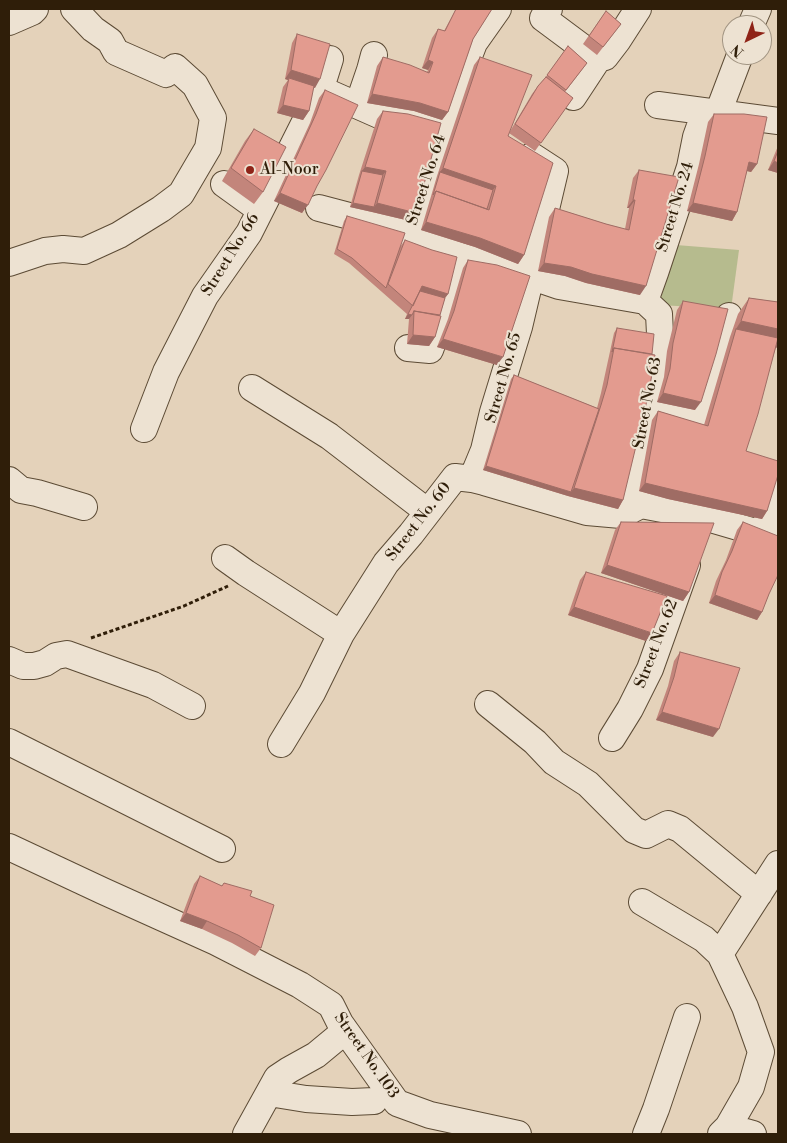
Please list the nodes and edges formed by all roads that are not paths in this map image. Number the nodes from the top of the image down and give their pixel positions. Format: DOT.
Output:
graph roads {
  1 [pos="34,9"];
  2 [pos="74,9"];
  3 [pos="498,9"];
  4 [pos="549,9"];
  5 [pos="638,9"];
  6 [pos="9,22"];
  7 [pos="374,55"];
  8 [pos="330,59"];
  9 [pos="598,59"];
  10 [pos="735,65"];
  11 [pos="287,84"];
  12 [pos="319,94"];
  13 [pos="573,97"];
  14 [pos="358,105"];
  15 [pos="658,105"];
  16 [pos="711,112"];
  17 [pos="778,121"];
  18 [pos="444,128"];
  19 [pos="532,156"];
  20 [pos="224,184"];
  21 [pos="318,208"];
  22 [pos="260,210"];
  23 [pos="410,232"];
  24 [pos="462,256"];
  25 [pos="9,263"];
  26 [pos="531,276"];
  27 [pos="645,302"];
  28 [pos="729,316"];
  29 [pos="408,348"];
  30 [pos="252,388"];
  31 [pos="648,407"];
  32 [pos="144,429"];
  33 [pos="472,479"];
  34 [pos="13,491"];
  35 [pos="778,492"];
  36 [pos="84,507"];
  37 [pos="630,511"];
  38 [pos="428,512"];
  39 [pos="699,532"];
  40 [pos="770,538"];
  41 [pos="236,566"];
  42 [pos="341,634"];
  43 [pos="9,660"];
  44 [pos="488,704"];
  45 [pos="192,706"];
  46 [pos="612,738"];
  47 [pos="9,742"];
  48 [pos="281,744"];
  49 [pos="9,847"];
  50 [pos="222,849"];
  51 [pos="778,864"];
  52 [pos="759,894"];
  53 [pos="642,902"];
  54 [pos="720,954"];
  55 [pos="687,1017"];
  56 [pos="346,1031"];
  57 [pos="269,1093"];
  58 [pos="374,1101"];
  59 [pos="724,1131"];
  60 [pos="246,1134"];
  61 [pos="518,1134"];
  62 [pos="646,1134"];
  63 [pos="753,1134"];
  1 -- 6 [label="street"];
  2 -- 25 [label="street"];
  3 -- 18 [label="street, Street No. 64"];
  4 -- 9 [label="street"];
  5 -- 9 [label="street"];
  7 -- 14 [label="street"];
  8 -- 12 [label="street, Street No. 66"];
  9 -- 13 [label="street"];
  10 -- 16 [label="street, Street No. 24"];
  11 -- 12 [label="street"];
  12 -- 14 [label="street"];
  12 -- 22 [label="street, Street No. 66"];
  14 -- 18 [label="street"];
  15 -- 16 [label="street"];
  16 -- 17 [label="street"];
  16 -- 27 [label="street, Street No. 24"];
  18 -- 23 [label="street, Street No. 64"];
  19 -- 26 [label="street, Street No. 65"];
  20 -- 22 [label="street"];
  21 -- 23 [label="street"];
  22 -- 32 [label="street, Street No. 66"];
  23 -- 24 [label="street, Street No. 64"];
  24 -- 26 [label="street, Street No. 64"];
  24 -- 29 [label="street"];
  26 -- 27 [label="street, Street No. 64"];
  26 -- 33 [label="street, Street No. 65"];
  27 -- 31 [label="street, Street No. 63"];
  28 -- 31 [label="street"];
  30 -- 38 [label="street"];
  31 -- 37 [label="street, Street No. 63"];
  33 -- 37 [label="street, Street No. 60"];
  33 -- 38 [label="street, Street No. 60"];
  34 -- 36 [label="street"];
  35 -- 40 [label="street"];
  37 -- 39 [label="street, Street No. 60"];
  38 -- 42 [label="street, Street No. 60"];
  39 -- 40 [label="street, Street No. 60"];
  39 -- 46 [label="street, Street No. 62"];
  41 -- 42 [label="street"];
  42 -- 48 [label="street, Street No. 60"];
  43 -- 45 [label="street"];
  44 -- 52 [label="street"];
  47 -- 50 [label="street"];
  49 -- 56 [label="street, Street No. 103"];
  51 -- 52 [label="street"];
  52 -- 54 [label="street"];
  53 -- 54 [label="street"];
  54 -- 59 [label="street"];
  55 -- 62 [label="street"];
  56 -- 57 [label="street"];
  56 -- 61 [label="street, Street No. 103"];
  57 -- 58 [label="street"];
  57 -- 60 [label="street"];
  59 -- 63 [label="street"];
}
